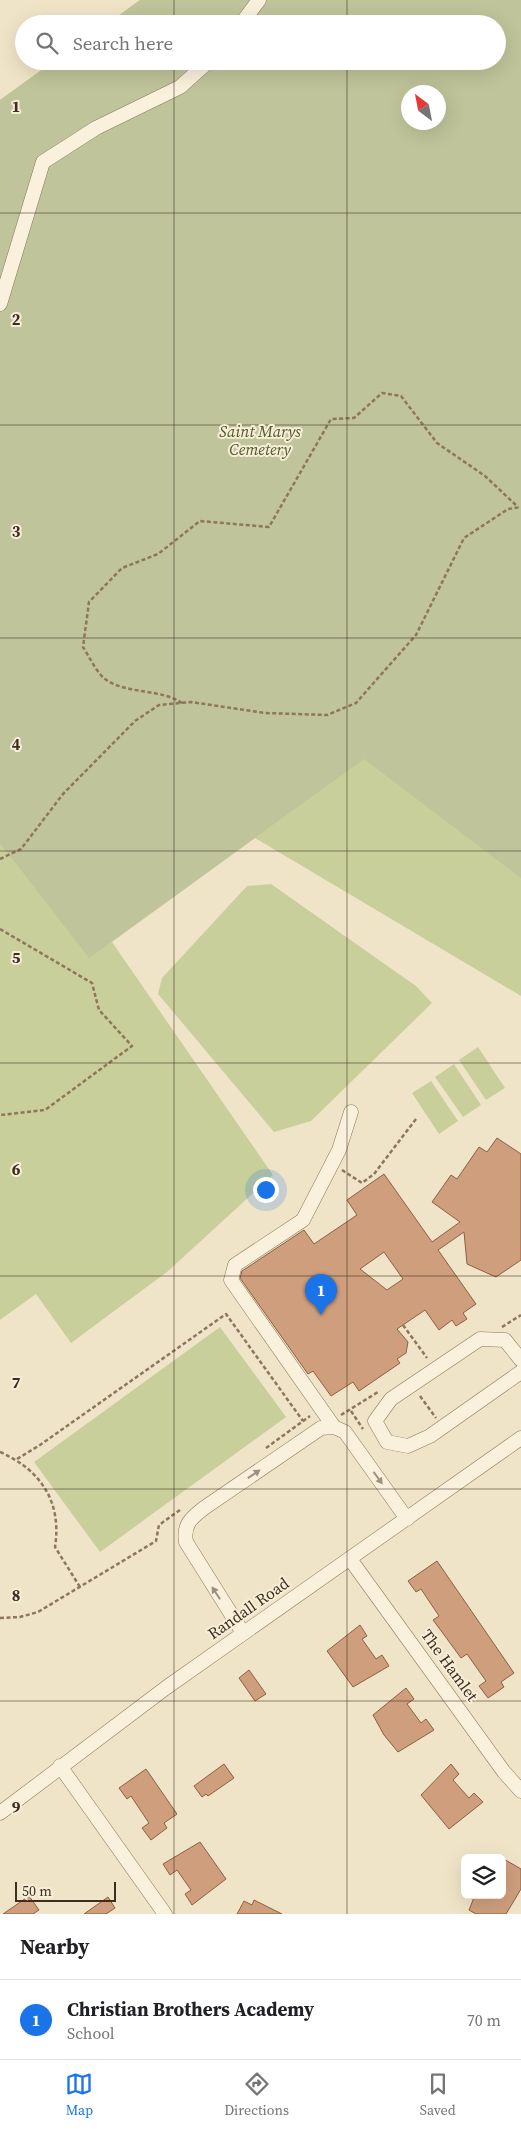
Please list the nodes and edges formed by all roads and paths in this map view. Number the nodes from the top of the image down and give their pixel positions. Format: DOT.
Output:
graph roads {
  1 [pos="259,0"];
  2 [pos="248,15"];
  3 [pos="199,70"];
  4 [pos="0,304"];
  5 [pos="520,507"];
  6 [pos="182,703"];
  7 [pos="0,859"];
  8 [pos="0,929"];
  9 [pos="351,1112"];
  10 [pos="0,1115"];
  11 [pos="416,1119"];
  12 [pos="332,1164"];
  13 [pos="403,1325"];
  14 [pos="427,1358"];
  15 [pos="521,1360"];
  16 [pos="521,1372"];
  17 [pos="412,1385"];
  18 [pos="334,1427"];
  19 [pos="443,1427"];
  20 [pos="312,1435"];
  21 [pos="521,1438"];
  22 [pos="0,1452"];
  23 [pos="16,1459"];
  24 [pos="407,1518"];
  25 [pos="350,1559"];
  26 [pos="80,1587"];
  27 [pos="243,1634"];
  28 [pos="60,1766"];
  29 [pos="521,1791"];
  30 [pos="0,1813"];
  31 [pos="165,1914"];
  1 -- 2 [label="street"];
  3 -- 4 [label="street"];
  5 -- 6 [label="path"];
  5 -- 6 [label="path"];
  6 -- 7 [label="path"];
  8 -- 10 [label="path"];
  9 -- 12 [label="street"];
  11 -- 12 [label="path"];
  12 -- 18 [label="street"];
  13 -- 14 [label="path"];
  15 -- 17 [label="street"];
  16 -- 19 [label="street"];
  17 -- 19 [label="path"];
  17 -- 19 [label="street"];
  18 -- 20 [label="street"];
  18 -- 24 [label="street, one-way"];
  20 -- 23 [label="path"];
  27 -- 20 [label="street, one-way"];
  21 -- 24 [label="street, Randall Road"];
  22 -- 23 [label="path"];
  23 -- 26 [label="path"];
  24 -- 25 [label="street, Randall Road"];
  25 -- 27 [label="street, Randall Road"];
  25 -- 29 [label="street, The Hamlet"];
  27 -- 28 [label="street, Randall Road"];
  28 -- 30 [label="street, Randall Road"];
  28 -- 31 [label="street"];
}
